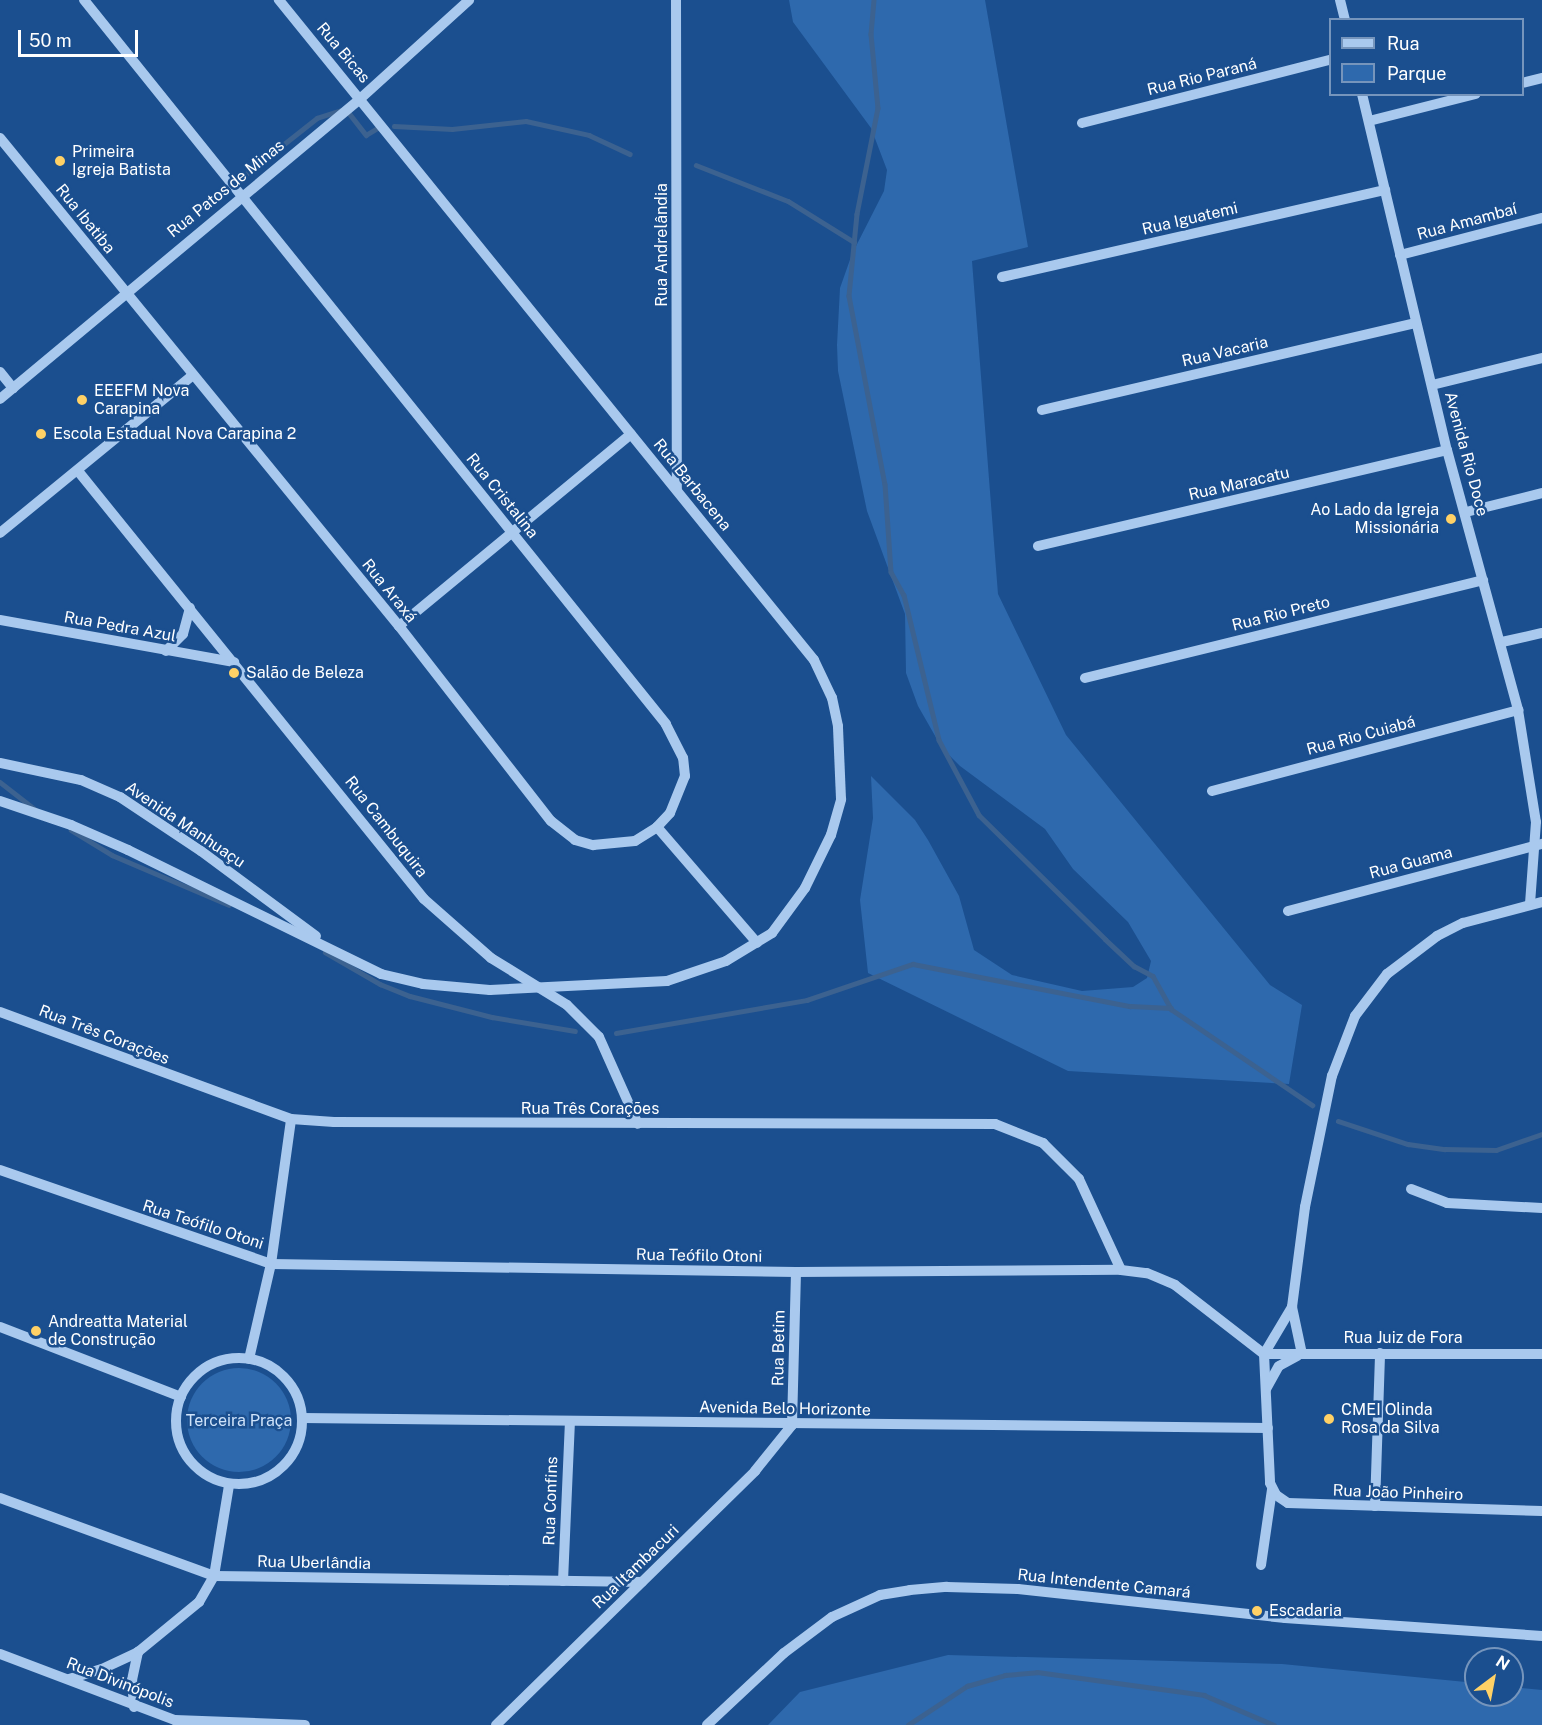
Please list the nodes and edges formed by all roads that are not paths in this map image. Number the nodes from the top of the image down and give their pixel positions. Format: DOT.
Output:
graph roads {
  1 [pos="84,0"];
  2 [pos="279,0"];
  3 [pos="467,0"];
  4 [pos="676,0"];
  5 [pos="1340,0"];
  6 [pos="1344,18"];
  7 [pos="1329,60"];
  8 [pos="1542,78"];
  9 [pos="1524,82"];
  10 [pos="1363,96"];
  11 [pos="1468,96"];
  12 [pos="362,98"];
  13 [pos="1369,121"];
  14 [pos="1082,123"];
  15 [pos="0,138"];
  16 [pos="1384,190"];
  17 [pos="240,197"];
  18 [pos="1542,218"];
  19 [pos="1400,255"];
  20 [pos="1002,277"];
  21 [pos="125,291"];
  22 [pos="1416,323"];
  23 [pos="1542,358"];
  24 [pos="0,372"];
  25 [pos="192,376"];
  26 [pos="1432,385"];
  27 [pos="13,388"];
  28 [pos="0,399"];
  29 [pos="1042,410"];
  30 [pos="631,434"];
  31 [pos="1447,450"];
  32 [pos="78,471"];
  33 [pos="677,490"];
  34 [pos="1542,493"];
  35 [pos="1466,512"];
  36 [pos="512,531"];
  37 [pos="0,533"];
  38 [pos="1038,546"];
  39 [pos="1484,580"];
  40 [pos="190,608"];
  41 [pos="0,620"];
  42 [pos="399,626"];
  43 [pos="1542,633"];
  44 [pos="1502,642"];
  45 [pos="166,651"];
  46 [pos="234,662"];
  47 [pos="1085,678"];
  48 [pos="1518,710"];
  49 [pos="0,763"];
  50 [pos="1537,772"];
  51 [pos="1212,791"];
  52 [pos="0,801"];
  53 [pos="1536,822"];
  54 [pos="657,827"];
  55 [pos="1542,838"];
  56 [pos="1537,846"];
  57 [pos="1542,902"];
  58 [pos="1530,904"];
  59 [pos="1288,911"];
  60 [pos="757,943"];
  61 [pos="336,950"];
  62 [pos="546,990"];
  63 [pos="0,1012"];
  64 [pos="291,1119"];
  65 [pos="638,1124"];
  66 [pos="0,1170"];
  67 [pos="1411,1189"];
  68 [pos="1542,1208"];
  69 [pos="271,1264"];
  70 [pos="1121,1270"];
  71 [pos="796,1272"];
  72 [pos="1292,1307"];
  73 [pos="0,1327"];
  74 [pos="1380,1353"];
  75 [pos="1264,1354"];
  76 [pos="1302,1354"];
  77 [pos="1542,1354"];
  78 [pos="249,1359"];
  79 [pos="1266,1390"];
  80 [pos="181,1397"];
  81 [pos="302,1418"];
  82 [pos="570,1422"];
  83 [pos="792,1425"];
  84 [pos="1268,1428"];
  85 [pos="229,1485"];
  86 [pos="1272,1490"];
  87 [pos="0,1498"];
  88 [pos="1375,1506"];
  89 [pos="1542,1511"];
  90 [pos="1261,1565"];
  91 [pos="214,1576"];
  92 [pos="563,1581"];
  93 [pos="642,1582"];
  94 [pos="1542,1636"];
  95 [pos="138,1652"];
  96 [pos="0,1654"];
  97 [pos="68,1679"];
  98 [pos="134,1707"];
  99 [pos="305,1725"];
  100 [pos="496,1725"];
  101 [pos="707,1725"];
  1 -- 17 [label="street, Rua Cristalina"];
  2 -- 12 [label="street, Rua Bicas"];
  3 -- 12 [label="street, Rua Patos de Minas"];
  4 -- 33 [label="street, Rua Andrelândia"];
  5 -- 6 [label="street"];
  7 -- 14 [label="street, Rua Rio Paraná"];
  8 -- 9 [label="street"];
  10 -- 13 [label="street, Avenida Rio Doce"];
  11 -- 13 [label="street"];
  12 -- 17 [label="street, Rua Patos de Minas"];
  12 -- 30 [label="street, Rua Barbacena"];
  13 -- 16 [label="street, Avenida Rio Doce"];
  15 -- 21 [label="street, Rua Ibatiba"];
  16 -- 19 [label="street, Avenida Rio Doce"];
  16 -- 20 [label="street, Rua Iguatemi"];
  17 -- 21 [label="street, Rua Patos de Minas"];
  17 -- 36 [label="street, Rua Cristalina"];
  18 -- 19 [label="street, Rua Amambaí"];
  19 -- 22 [label="street, Avenida Rio Doce"];
  21 -- 25 [label="street, Rua Araxá"];
  21 -- 27 [label="street, Rua Patos de Minas"];
  22 -- 26 [label="street, Avenida Rio Doce"];
  22 -- 29 [label="street, Rua Vacaria"];
  23 -- 26 [label="street"];
  24 -- 27 [label="street"];
  25 -- 32 [label="street"];
  25 -- 42 [label="street, Rua Araxá"];
  26 -- 31 [label="street, Avenida Rio Doce"];
  27 -- 28 [label="street, Rua Patos de Minas"];
  30 -- 33 [label="street, Rua Barbacena"];
  30 -- 36 [label="street"];
  31 -- 35 [label="street, Avenida Rio Doce"];
  31 -- 38 [label="street, Rua Maracatu"];
  32 -- 37 [label="street"];
  32 -- 40 [label="street, Rua Cambuquira"];
  33 -- 60 [label="street, Rua Barbacena"];
  34 -- 35 [label="street"];
  35 -- 39 [label="street, Avenida Rio Doce"];
  36 -- 42 [label="street"];
  36 -- 54 [label="street, Rua Cristalina"];
  39 -- 44 [label="street, Avenida Rio Doce"];
  39 -- 47 [label="street, Rua Rio Preto"];
  40 -- 45 [label="street"];
  40 -- 46 [label="street, Rua Cambuquira"];
  41 -- 45 [label="street, Rua Pedra Azul"];
  42 -- 54 [label="street, Rua Araxá"];
  43 -- 44 [label="street"];
  44 -- 48 [label="street, Avenida Rio Doce"];
  45 -- 46 [label="street, Rua Pedra Azul"];
  46 -- 62 [label="street, Rua Cambuquira"];
  48 -- 50 [label="street, Avenida Rio Doce"];
  48 -- 51 [label="street, Rua Rio Cuiabá"];
  49 -- 61 [label="street, Avenida Manhuaçu"];
  50 -- 53 [label="street, Avenida Rio Doce"];
  52 -- 61 [label="street, Avenida Manhuaçu"];
  53 -- 55 [label="street, Avenida Rio Doce"];
  53 -- 56 [label="street, Avenida Rio Doce"];
  54 -- 60 [label="street"];
  56 -- 58 [label="street, Avenida Rio Doce"];
  56 -- 59 [label="street, Rua Guama"];
  57 -- 58 [label="street"];
  58 -- 72 [label="street"];
  60 -- 62 [label="street"];
  61 -- 62 [label="street, Avenida Manhuaçu"];
  62 -- 65 [label="street"];
  63 -- 64 [label="street, Rua Três Corações"];
  64 -- 65 [label="street, Rua Três Corações"];
  64 -- 69 [label="street"];
  65 -- 70 [label="street, Rua Três Corações"];
  66 -- 69 [label="street, Rua Teófilo Otoni"];
  67 -- 68 [label="street"];
  69 -- 71 [label="street, Rua Teófilo Otoni"];
  69 -- 78 [label="street"];
  70 -- 71 [label="street, Rua Teófilo Otoni"];
  70 -- 75 [label="street, Rua Teófilo Otoni"];
  71 -- 83 [label="street, Rua Betim"];
  72 -- 75 [label="street"];
  72 -- 76 [label="street"];
  73 -- 80 [label="street"];
  74 -- 76 [label="street, Rua Juiz de Fora"];
  74 -- 77 [label="street, Rua Juiz de Fora"];
  74 -- 88 [label="street"];
  75 -- 76 [label="street, Rua Juiz de Fora"];
  75 -- 79 [label="street"];
  76 -- 79 [label="street"];
  78 -- 80 [label="street"];
  78 -- 81 [label="street"];
  79 -- 84 [label="street"];
  80 -- 85 [label="street"];
  81 -- 82 [label="street, Avenida Belo Horizonte"];
  81 -- 85 [label="street"];
  82 -- 83 [label="street, Avenida Belo Horizonte"];
  82 -- 92 [label="street, Rua Confins"];
  83 -- 84 [label="street, Avenida Belo Horizonte"];
  83 -- 93 [label="street, Rua Itambacuri"];
  84 -- 86 [label="street"];
  85 -- 91 [label="street"];
  86 -- 88 [label="street, Rua João Pinheiro"];
  86 -- 90 [label="street"];
  87 -- 91 [label="street, Rua Uberlândia"];
  88 -- 89 [label="street, Rua João Pinheiro"];
  91 -- 92 [label="street, Rua Uberlândia"];
  91 -- 95 [label="street"];
  92 -- 93 [label="street, Rua Uberlândia"];
  93 -- 100 [label="street, Rua Itambacuri"];
  94 -- 101 [label="street, Rua Intendente Camará"];
  95 -- 97 [label="street"];
  95 -- 98 [label="street"];
  96 -- 97 [label="street, Rua Divinópolis"];
  97 -- 98 [label="street, Rua Divinópolis"];
  98 -- 99 [label="street, Rua Divinópolis"];
}
